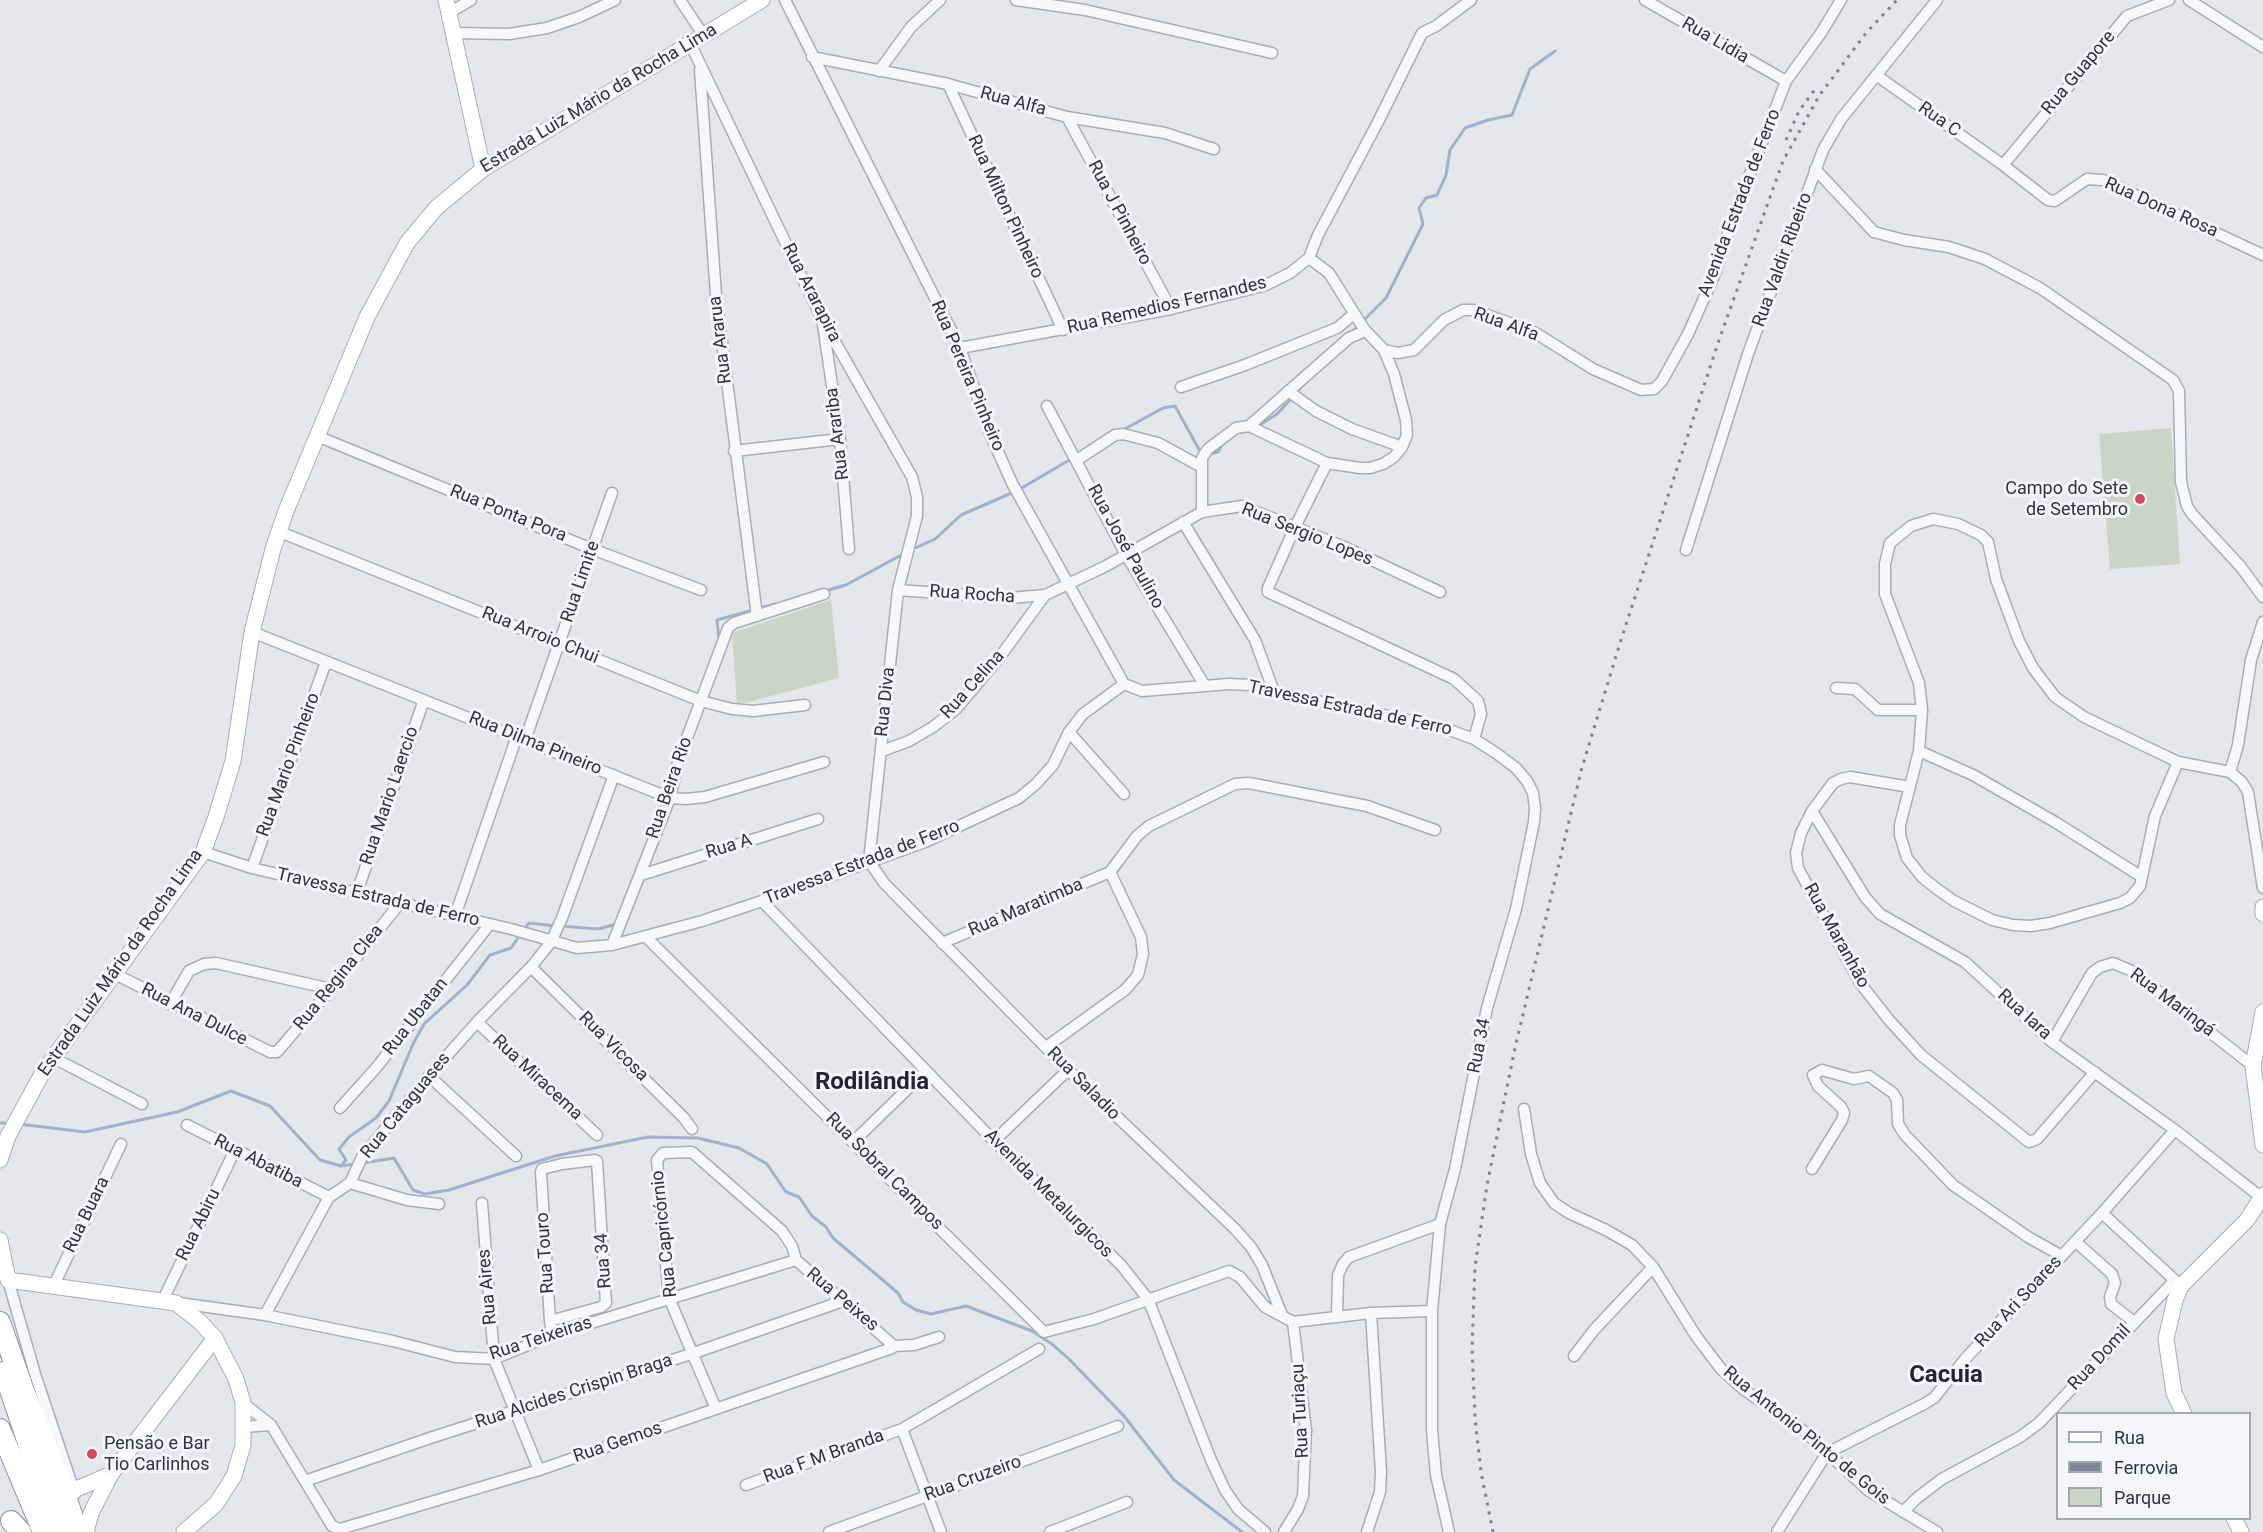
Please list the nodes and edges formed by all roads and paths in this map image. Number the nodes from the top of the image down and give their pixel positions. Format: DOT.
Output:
graph roads {
  1 [pos="471,0"];
  2 [pos="615,0"];
  3 [pos="680,0"];
  4 [pos="762,0"];
  5 [pos="785,0"];
  6 [pos="940,0"];
  7 [pos="1016,0"];
  8 [pos="1470,0"];
  9 [pos="1645,0"];
  10 [pos="1841,0"];
  11 [pos="1937,0"];
  12 [pos="2169,0"];
  13 [pos="2189,0"];
  14 [pos="448,6"];
  15 [pos="454,33"];
  16 [pos="697,39"];
  17 [pos="2263,47"];
  18 [pos="1272,53"];
  19 [pos="812,57"];
  20 [pos="699,64"];
  21 [pos="879,71"];
  22 [pos="1876,75"];
  23 [pos="1786,81"];
  24 [pos="948,84"];
  25 [pos="1068,117"];
  26 [pos="1214,149"];
  27 [pos="2002,165"];
  28 [pos="483,169"];
  29 [pos="1815,169"];
  30 [pos="2263,255"];
  31 [pos="1310,258"];
  32 [pos="1171,309"];
  33 [pos="1355,316"];
  34 [pos="822,319"];
  35 [pos="1063,330"];
  36 [pos="1364,330"];
  37 [pos="960,348"];
  38 [pos="1384,350"];
  39 [pos="1632,386"];
  40 [pos="1181,387"];
  41 [pos="1288,392"];
  42 [pos="1047,406"];
  43 [pos="1249,426"];
  44 [pos="316,436"];
  45 [pos="840,439"];
  46 [pos="1402,447"];
  47 [pos="734,451"];
  48 [pos="1074,456"];
  49 [pos="1327,463"];
  50 [pos="1200,466"];
  51 [pos="612,493"];
  52 [pos="1202,512"];
  53 [pos="1183,522"];
  54 [pos="1295,527"];
  55 [pos="280,532"];
  56 [pos="910,545"];
  57 [pos="592,549"];
  58 [pos="849,549"];
  59 [pos="1686,550"];
  60 [pos="1126,555"];
  61 [pos="1069,585"];
  62 [pos="700,590"];
  63 [pos="898,590"];
  64 [pos="1440,592"];
  65 [pos="824,594"];
  66 [pos="1045,595"];
  67 [pos="2263,597"];
  68 [pos="757,615"];
  69 [pos="2263,622"];
  70 [pos="252,632"];
  71 [pos="560,643"];
  72 [pos="326,662"];
  73 [pos="1124,684"];
  74 [pos="1205,686"];
  75 [pos="1836,688"];
  76 [pos="1274,692"];
  77 [pos="424,700"];
  78 [pos="701,701"];
  79 [pos="806,705"];
  80 [pos="1922,710"];
  81 [pos="1069,732"];
  82 [pos="521,738"];
  83 [pos="1474,739"];
  84 [pos="1919,751"];
  85 [pos="882,752"];
  86 [pos="824,762"];
  87 [pos="2178,762"];
  88 [pos="2230,772"];
  89 [pos="614,775"];
  90 [pos="1910,787"];
  91 [pos="1124,794"];
  92 [pos="666,796"];
  93 [pos="1812,812"];
  94 [pos="818,819"];
  95 [pos="1435,830"];
  96 [pos="202,852"];
  97 [pos="869,861"];
  98 [pos="252,868"];
  99 [pos="1110,872"];
  100 [pos="640,875"];
  101 [pos="2142,877"];
  102 [pos="2263,888"];
  103 [pos="357,892"];
  104 [pos="762,901"];
  105 [pos="400,903"];
  106 [pos="2263,907"];
  107 [pos="2263,914"];
  108 [pos="455,916"];
  109 [pos="490,924"];
  110 [pos="646,937"];
  111 [pos="552,940"];
  112 [pos="942,943"];
  113 [pos="612,945"];
  114 [pos="531,967"];
  115 [pos="113,973"];
  116 [pos="331,989"];
  117 [pos="170,1004"];
  118 [pos="2263,1012"];
  119 [pos="477,1022"];
  120 [pos="2052,1042"];
  121 [pos="1046,1047"];
  122 [pos="277,1052"];
  123 [pos="52,1057"];
  124 [pos="2253,1066"];
  125 [pos="1068,1070"];
  126 [pos="926,1071"];
  127 [pos="2095,1072"];
  128 [pos="429,1076"];
  129 [pos="142,1104"];
  130 [pos="340,1108"];
  131 [pos="1524,1109"];
  132 [pos="187,1125"];
  133 [pos="692,1129"];
  134 [pos="2175,1130"];
  135 [pos="597,1135"];
  136 [pos="994,1141"];
  137 [pos="853,1142"];
  138 [pos="121,1144"];
  139 [pos="2263,1145"];
  140 [pos="235,1150"];
  141 [pos="692,1152"];
  142 [pos="516,1156"];
  143 [pos="0,1160"];
  144 [pos="596,1160"];
  145 [pos="1812,1168"];
  146 [pos="350,1183"];
  147 [pos="329,1197"];
  148 [pos="482,1203"];
  149 [pos="439,1204"];
  150 [pos="2261,1205"];
  151 [pos="2102,1213"];
  152 [pos="1440,1224"];
  153 [pos="0,1240"];
  154 [pos="2076,1242"];
  155 [pos="2062,1256"];
  156 [pos="796,1260"];
  157 [pos="1653,1267"];
  158 [pos="8,1280"];
  159 [pos="2178,1283"];
  160 [pos="53,1287"];
  161 [pos="669,1298"];
  162 [pos="1148,1299"];
  163 [pos="170,1301"];
  164 [pos="843,1301"];
  165 [pos="1432,1311"];
  166 [pos="1371,1313"];
  167 [pos="265,1315"];
  168 [pos="1282,1315"];
  169 [pos="1337,1316"];
  170 [pos="550,1321"];
  171 [pos="0,1322"];
  172 [pos="1293,1322"];
  173 [pos="2134,1322"];
  174 [pos="552,1335"];
  175 [pos="939,1337"];
  176 [pos="215,1338"];
  177 [pos="894,1346"];
  178 [pos="1039,1349"];
  179 [pos="694,1353"];
  180 [pos="1574,1356"];
  181 [pos="0,1359"];
  182 [pos="494,1359"];
  183 [pos="243,1403"];
  184 [pos="30,1405"];
  185 [pos="716,1409"];
  186 [pos="515,1411"];
  187 [pos="2184,1412"];
  188 [pos="271,1425"];
  189 [pos="1118,1426"];
  190 [pos="243,1427"];
  191 [pos="0,1429"];
  192 [pos="902,1429"];
  193 [pos="54,1431"];
  194 [pos="1827,1453"];
  195 [pos="539,1470"];
  196 [pos="111,1474"];
  197 [pos="305,1481"];
  198 [pos="746,1485"];
  199 [pos="68,1489"];
  200 [pos="927,1496"];
  201 [pos="1127,1503"];
  202 [pos="1904,1512"];
  203 [pos="43,1532"];
  204 [pos="64,1532"];
  205 [pos="78,1532"];
  206 [pos="85,1532"];
  207 [pos="184,1532"];
  208 [pos="829,1532"];
  209 [pos="941,1532"];
  210 [pos="1050,1532"];
  211 [pos="1265,1532"];
  212 [pos="1284,1532"];
  213 [pos="1367,1532"];
  214 [pos="1449,1532"];
  215 [pos="1777,1532"];
  216 [pos="1937,1532"];
  1 -- 14 [label="street"];
  2 -- 15 [label="street"];
  3 -- 16 [label="street, Rua Ararapira"];
  4 -- 16 [label="main road, Estrada Luiz Mário da Rocha Lima"];
  5 -- 19 [label="street, Rua Pereira Pinheiro"];
  6 -- 21 [label="street"];
  7 -- 18 [label="street"];
  8 -- 31 [label="street"];
  9 -- 23 [label="street, Rua Lidia"];
  10 -- 23 [label="street, Avenida Estrada de Ferro"];
  11 -- 22 [label="street, Rua Valdir Ribeiro"];
  12 -- 27 [label="street, Rua Guapore"];
  13 -- 17 [label="street"];
  14 -- 15 [label="main road"];
  15 -- 28 [label="main road"];
  16 -- 20 [label="street, Rua Ararapira"];
  16 -- 28 [label="main road, Estrada Luiz Mário da Rocha Lima"];
  19 -- 21 [label="street, Rua Alfa"];
  19 -- 37 [label="street, Rua Pereira Pinheiro"];
  20 -- 34 [label="street, Rua Ararapira"];
  20 -- 47 [label="street, Rua Ararua"];
  21 -- 24 [label="street, Rua Alfa"];
  22 -- 27 [label="street, Rua C"];
  22 -- 29 [label="street, Rua Valdir Ribeiro"];
  23 -- 39 [label="street, Avenida Estrada de Ferro"];
  24 -- 25 [label="street, Rua Alfa"];
  24 -- 35 [label="street, Rua Milton Pinheiro"];
  25 -- 26 [label="street, Rua Alfa"];
  25 -- 32 [label="street, Rua J Pinheiro"];
  27 -- 30 [label="street, Rua Dona Rosa"];
  28 -- 44 [label="main road, Estrada Luiz Mário da Rocha Lima"];
  29 -- 59 [label="street, Rua Valdir Ribeiro"];
  29 -- 67 [label="street"];
  31 -- 32 [label="street, Rua Remedios Fernandes"];
  31 -- 33 [label="street"];
  32 -- 35 [label="street, Rua Remedios Fernandes"];
  33 -- 36 [label="street"];
  33 -- 40 [label="street"];
  34 -- 45 [label="street, Rua Arariba"];
  34 -- 56 [label="street, Rua Ararapira"];
  35 -- 37 [label="street, Rua Remedios Fernandes"];
  36 -- 38 [label="street"];
  36 -- 41 [label="street"];
  37 -- 61 [label="street, Rua Pereira Pinheiro"];
  38 -- 39 [label="street, Rua Alfa"];
  38 -- 46 [label="street"];
  41 -- 43 [label="street"];
  41 -- 46 [label="street"];
  42 -- 48 [label="street, Rua José Paulino"];
  43 -- 49 [label="street"];
  43 -- 50 [label="street"];
  44 -- 55 [label="main road, Estrada Luiz Mário da Rocha Lima"];
  44 -- 57 [label="street, Rua Ponta Pora"];
  45 -- 47 [label="street"];
  45 -- 58 [label="street, Rua Arariba"];
  46 -- 49 [label="street"];
  47 -- 68 [label="street, Rua Ararua"];
  48 -- 50 [label="street"];
  48 -- 60 [label="street, Rua José Paulino"];
  49 -- 54 [label="street"];
  50 -- 52 [label="street"];
  51 -- 57 [label="street, Rua Limite"];
  52 -- 53 [label="street, Rua Sergio Lopes"];
  52 -- 54 [label="street, Rua Sergio Lopes"];
  53 -- 60 [label="street, Rua Sergio Lopes"];
  53 -- 76 [label="street"];
  54 -- 64 [label="street, Rua Sergio Lopes"];
  54 -- 83 [label="street"];
  55 -- 70 [label="main road, Estrada Luiz Mário da Rocha Lima"];
  55 -- 71 [label="street, Rua Arroio Chui"];
  56 -- 63 [label="street, Rua Diva"];
  57 -- 62 [label="street, Rua Ponta Pora"];
  57 -- 71 [label="street, Rua Limite"];
  60 -- 61 [label="street, Rua Sergio Lopes"];
  60 -- 74 [label="street, Rua José Paulino"];
  61 -- 66 [label="street, Rua Sergio Lopes"];
  61 -- 73 [label="street, Rua Pereira Pinheiro"];
  63 -- 66 [label="street, Rua Rocha"];
  63 -- 85 [label="street, Rua Diva"];
  65 -- 68 [label="street, Rua Beira Rio"];
  66 -- 85 [label="street, Rua Celina"];
  68 -- 78 [label="street, Rua Beira Rio"];
  69 -- 88 [label="street"];
  70 -- 72 [label="street, Rua Dilma Pineiro"];
  70 -- 96 [label="main road, Estrada Luiz Mário da Rocha Lima"];
  71 -- 78 [label="street, Rua Arroio Chui"];
  71 -- 82 [label="street, Rua Limite"];
  72 -- 77 [label="street, Rua Dilma Pineiro"];
  72 -- 98 [label="street, Rua Mario Pinheiro"];
  73 -- 74 [label="street, Travessa Estrada de Ferro"];
  73 -- 81 [label="street, Travessa Estrada de Ferro"];
  74 -- 76 [label="street, Travessa Estrada de Ferro"];
  75 -- 80 [label="street"];
  76 -- 83 [label="street, Travessa Estrada de Ferro"];
  77 -- 82 [label="street, Rua Dilma Pineiro"];
  77 -- 103 [label="street, Rua Mario Laercio"];
  78 -- 79 [label="street, Rua Arroio Chui"];
  78 -- 92 [label="street, Rua Beira Rio"];
  80 -- 84 [label="street"];
  80 -- 87 [label="street"];
  81 -- 91 [label="street"];
  81 -- 97 [label="street, Travessa Estrada de Ferro"];
  82 -- 89 [label="street, Rua Dilma Pineiro"];
  82 -- 108 [label="street, Rua Limite"];
  83 -- 152 [label="street, Rua 34"];
  84 -- 90 [label="street"];
  84 -- 101 [label="street"];
  85 -- 97 [label="street, Rua Diva"];
  86 -- 92 [label="street, Rua Dilma Pineiro"];
  87 -- 88 [label="street"];
  87 -- 101 [label="street"];
  88 -- 102 [label="street"];
  89 -- 92 [label="street, Rua Dilma Pineiro"];
  89 -- 111 [label="street, Rua Cataguases"];
  90 -- 93 [label="street, Rua Maranhão"];
  90 -- 101 [label="street"];
  92 -- 100 [label="street, Rua Beira Rio"];
  93 -- 120 [label="street, Rua Iara"];
  93 -- 127 [label="street, Rua Maranhão"];
  94 -- 100 [label="street, Rua A"];
  95 -- 99 [label="street"];
  96 -- 98 [label="street, Travessa Estrada de Ferro"];
  96 -- 115 [label="main road, Estrada Luiz Mário da Rocha Lima"];
  97 -- 104 [label="street, Travessa Estrada de Ferro"];
  97 -- 112 [label="street, Rua Saladio"];
  98 -- 103 [label="street, Travessa Estrada de Ferro"];
  99 -- 112 [label="street, Rua Maratimba"];
  99 -- 121 [label="street"];
  100 -- 113 [label="street, Rua Beira Rio"];
  103 -- 105 [label="street, Travessa Estrada de Ferro"];
  104 -- 110 [label="street, Travessa Estrada de Ferro"];
  104 -- 126 [label="street, Avenida Metalurgicos"];
  105 -- 108 [label="street, Travessa Estrada de Ferro"];
  105 -- 116 [label="street, Rua Regina Clea"];
  106 -- 107 [label="main road"];
  108 -- 109 [label="street, Travessa Estrada de Ferro"];
  109 -- 111 [label="street, Travessa Estrada de Ferro"];
  109 -- 130 [label="street, Rua Ubatan"];
  110 -- 113 [label="street, Travessa Estrada de Ferro"];
  110 -- 137 [label="street, Rua Sobral Campos"];
  111 -- 113 [label="street, Travessa Estrada de Ferro"];
  111 -- 114 [label="street, Rua Cataguases"];
  112 -- 121 [label="street, Rua Saladio"];
  114 -- 119 [label="street, Rua Cataguases"];
  114 -- 133 [label="street, Rua Vicosa"];
  115 -- 117 [label="street, Rua Ana Dulce"];
  115 -- 123 [label="main road, Estrada Luiz Mário da Rocha Lima"];
  116 -- 117 [label="street"];
  116 -- 122 [label="street, Rua Regina Clea"];
  117 -- 122 [label="street, Rua Ana Dulce"];
  118 -- 124 [label="main road"];
  119 -- 128 [label="street, Rua Cataguases"];
  119 -- 135 [label="street, Rua Miracema"];
  120 -- 124 [label="street, Rua Maringá"];
  120 -- 127 [label="street, Rua Iara"];
  121 -- 125 [label="street, Rua Saladio"];
  123 -- 129 [label="street"];
  123 -- 143 [label="main road, Estrada Luiz Mário da Rocha Lima"];
  124 -- 139 [label="main road"];
  125 -- 136 [label="street"];
  125 -- 168 [label="street, Rua Saladio"];
  126 -- 136 [label="street, Avenida Metalurgicos"];
  126 -- 137 [label="street"];
  127 -- 134 [label="street, Rua Iara"];
  128 -- 142 [label="street"];
  128 -- 146 [label="street, Rua Cataguases"];
  131 -- 157 [label="street, Rua Antonio Pinto de Gois"];
  132 -- 140 [label="street, Rua Abatiba"];
  134 -- 150 [label="street, Rua Iara"];
  134 -- 151 [label="street, Rua Ari Soares"];
  136 -- 162 [label="street, Avenida Metalurgicos"];
  137 -- 162 [label="street, Rua Sobral Campos"];
  138 -- 160 [label="street, Rua Buara"];
  140 -- 147 [label="street, Rua Abatiba"];
  140 -- 163 [label="street, Rua Abiru"];
  141 -- 156 [label="street, Rua Peixes"];
  141 -- 161 [label="street, Rua Capricórnio"];
  144 -- 170 [label="street, Rua 34"];
  144 -- 170 [label="street, Rua Touro"];
  145 -- 155 [label="street"];
  146 -- 147 [label="street"];
  146 -- 149 [label="street"];
  147 -- 167 [label="street"];
  148 -- 182 [label="street, Rua Aires"];
  150 -- 159 [label="main road"];
  151 -- 154 [label="street, Rua Ari Soares"];
  151 -- 159 [label="street"];
  152 -- 165 [label="street, Rua 34"];
  152 -- 169 [label="street"];
  153 -- 158 [label="main road"];
  154 -- 155 [label="street, Rua Ari Soares"];
  154 -- 173 [label="street"];
  155 -- 194 [label="street, Rua Ari Soares"];
  156 -- 161 [label="street, Rua Teixeiras"];
  156 -- 164 [label="street, Rua Peixes"];
  157 -- 180 [label="street"];
  157 -- 194 [label="street, Rua Antonio Pinto de Gois"];
  158 -- 160 [label="main road"];
  158 -- 193 [label="street"];
  159 -- 173 [label="street, Rua Domil"];
  159 -- 187 [label="main road"];
  160 -- 163 [label="main road"];
  161 -- 174 [label="street, Rua Teixeiras"];
  161 -- 179 [label="street, Rua Capricórnio"];
  162 -- 168 [label="street"];
  162 -- 211 [label="street, Avenida Metalurgicos"];
  163 -- 167 [label="street, Rua Teixeiras"];
  163 -- 176 [label="main road"];
  164 -- 177 [label="street, Rua Peixes"];
  164 -- 179 [label="street, Rua Alcides Crispin Braga"];
  165 -- 166 [label="street"];
  165 -- 214 [label="street"];
  166 -- 169 [label="street"];
  166 -- 213 [label="street"];
  167 -- 182 [label="street, Rua Teixeiras"];
  168 -- 172 [label="street"];
  169 -- 172 [label="street"];
  170 -- 174 [label="street, Rua Touro"];
  171 -- 184 [label="highway"];
  172 -- 212 [label="street, Rua Turiaçu"];
  173 -- 202 [label="street, Rua Domil"];
  174 -- 182 [label="street, Rua Teixeiras"];
  175 -- 177 [label="street, Rua Gemos"];
  176 -- 183 [label="main road"];
  176 -- 196 [label="main road"];
  177 -- 185 [label="street, Rua Gemos"];
  178 -- 192 [label="street, Rua F M Branda"];
  179 -- 185 [label="street, Rua Capricórnio"];
  179 -- 186 [label="street, Rua Alcides Crispin Braga"];
  181 -- 204 [label="highway"];
  182 -- 186 [label="street, Rua Aires"];
  183 -- 188 [label="street"];
  183 -- 190 [label="main road"];
  184 -- 193 [label="highway"];
  184 -- 199 [label="highway"];
  185 -- 195 [label="street, Rua Gemos"];
  186 -- 195 [label="street, Rua Aires"];
  186 -- 197 [label="street, Rua Alcides Crispin Braga"];
  188 -- 190 [label="street"];
  188 -- 197 [label="street"];
  189 -- 200 [label="street, Rua Cruzeiro"];
  190 -- 207 [label="main road"];
  191 -- 203 [label="highway"];
  192 -- 198 [label="street, Rua F M Branda"];
  192 -- 200 [label="street"];
  193 -- 199 [label="street"];
  194 -- 202 [label="street, Rua Antonio Pinto de Gois"];
  194 -- 215 [label="street"];
  195 -- 197 [label="street, Rua Gemos"];
  196 -- 199 [label="main road"];
  196 -- 206 [label="main road"];
  199 -- 205 [label="highway"];
  199 -- 206 [label="street"];
  200 -- 208 [label="street, Rua Cruzeiro"];
  200 -- 209 [label="street"];
  201 -- 210 [label="street"];
  202 -- 216 [label="street, Rua Antonio Pinto de Gois"];
}
